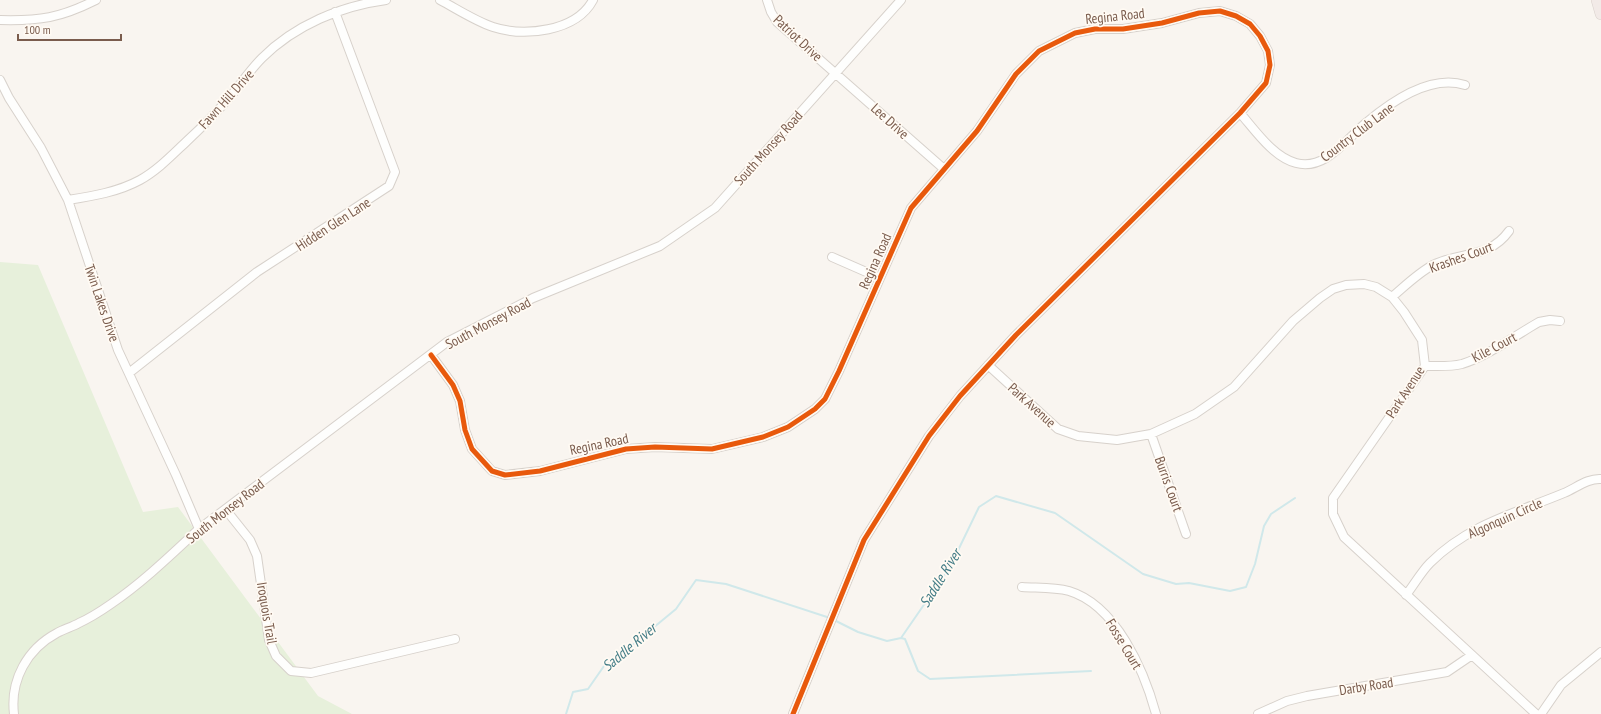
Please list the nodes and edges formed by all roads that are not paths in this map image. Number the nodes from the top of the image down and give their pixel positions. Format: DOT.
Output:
graph roads {
  1 [pos="96,0"];
  2 [pos="386,0"];
  3 [pos="440,0"];
  4 [pos="593,0"];
  5 [pos="767,0"];
  6 [pos="901,0"];
  7 [pos="335,12"];
  8 [pos="0,20"];
  9 [pos="835,73"];
  10 [pos="0,80"];
  11 [pos="1465,85"];
  12 [pos="1240,113"];
  13 [pos="944,169"];
  14 [pos="68,200"];
  15 [pos="1509,231"];
  16 [pos="832,257"];
  17 [pos="880,278"];
  18 [pos="1392,297"];
  19 [pos="1560,321"];
  20 [pos="431,355"];
  21 [pos="988,365"];
  22 [pos="1425,366"];
  23 [pos="129,373"];
  24 [pos="1151,434"];
  25 [pos="1601,479"];
  26 [pos="226,510"];
  27 [pos="199,529"];
  28 [pos="1186,534"];
  29 [pos="1022,587"];
  30 [pos="1406,595"];
  31 [pos="455,639"];
  32 [pos="1601,652"];
  33 [pos="1472,655"];
  34 [pos="14,714"];
  35 [pos="793,714"];
  36 [pos="1156,714"];
  37 [pos="1258,714"];
  38 [pos="1536,714"];
  39 [pos="1541,714"];
  1 -- 8 [label="street"];
  2 -- 7 [label="street, Fawn Hill Drive"];
  3 -- 4 [label="street"];
  5 -- 9 [label="street, Patriot Drive"];
  6 -- 9 [label="street, South Monsey Road"];
  7 -- 14 [label="street, Fawn Hill Drive"];
  7 -- 23 [label="street, Hidden Glen Lane"];
  9 -- 13 [label="street, Lee Drive"];
  9 -- 20 [label="street, South Monsey Road"];
  10 -- 14 [label="street, Twin Lakes Drive"];
  11 -- 12 [label="street, Country Club Lane"];
  12 -- 13 [label="street, Regina Road"];
  12 -- 21 [label="street, Regina Road"];
  13 -- 17 [label="street, Regina Road"];
  14 -- 23 [label="street, Twin Lakes Drive"];
  15 -- 18 [label="street, Krashes Court"];
  16 -- 17 [label="street"];
  17 -- 20 [label="street, Regina Road"];
  18 -- 22 [label="street, Park Avenue"];
  18 -- 24 [label="street, Park Avenue"];
  19 -- 22 [label="street, Kile Court"];
  20 -- 26 [label="street, South Monsey Road"];
  21 -- 24 [label="street, Park Avenue"];
  21 -- 35 [label="street, Regina Road"];
  22 -- 30 [label="street, Park Avenue"];
  23 -- 27 [label="street, Twin Lakes Drive"];
  24 -- 28 [label="street, Burris Court"];
  25 -- 30 [label="street, Algonquin Circle"];
  26 -- 27 [label="street, South Monsey Road"];
  26 -- 31 [label="street, Iroquois Trail"];
  27 -- 34 [label="street, South Monsey Road"];
  29 -- 36 [label="street, Fosse Court"];
  30 -- 33 [label="street, Park Avenue"];
  32 -- 39 [label="street"];
  33 -- 37 [label="street, Darby Road"];
  33 -- 38 [label="street, Park Avenue"];
}
